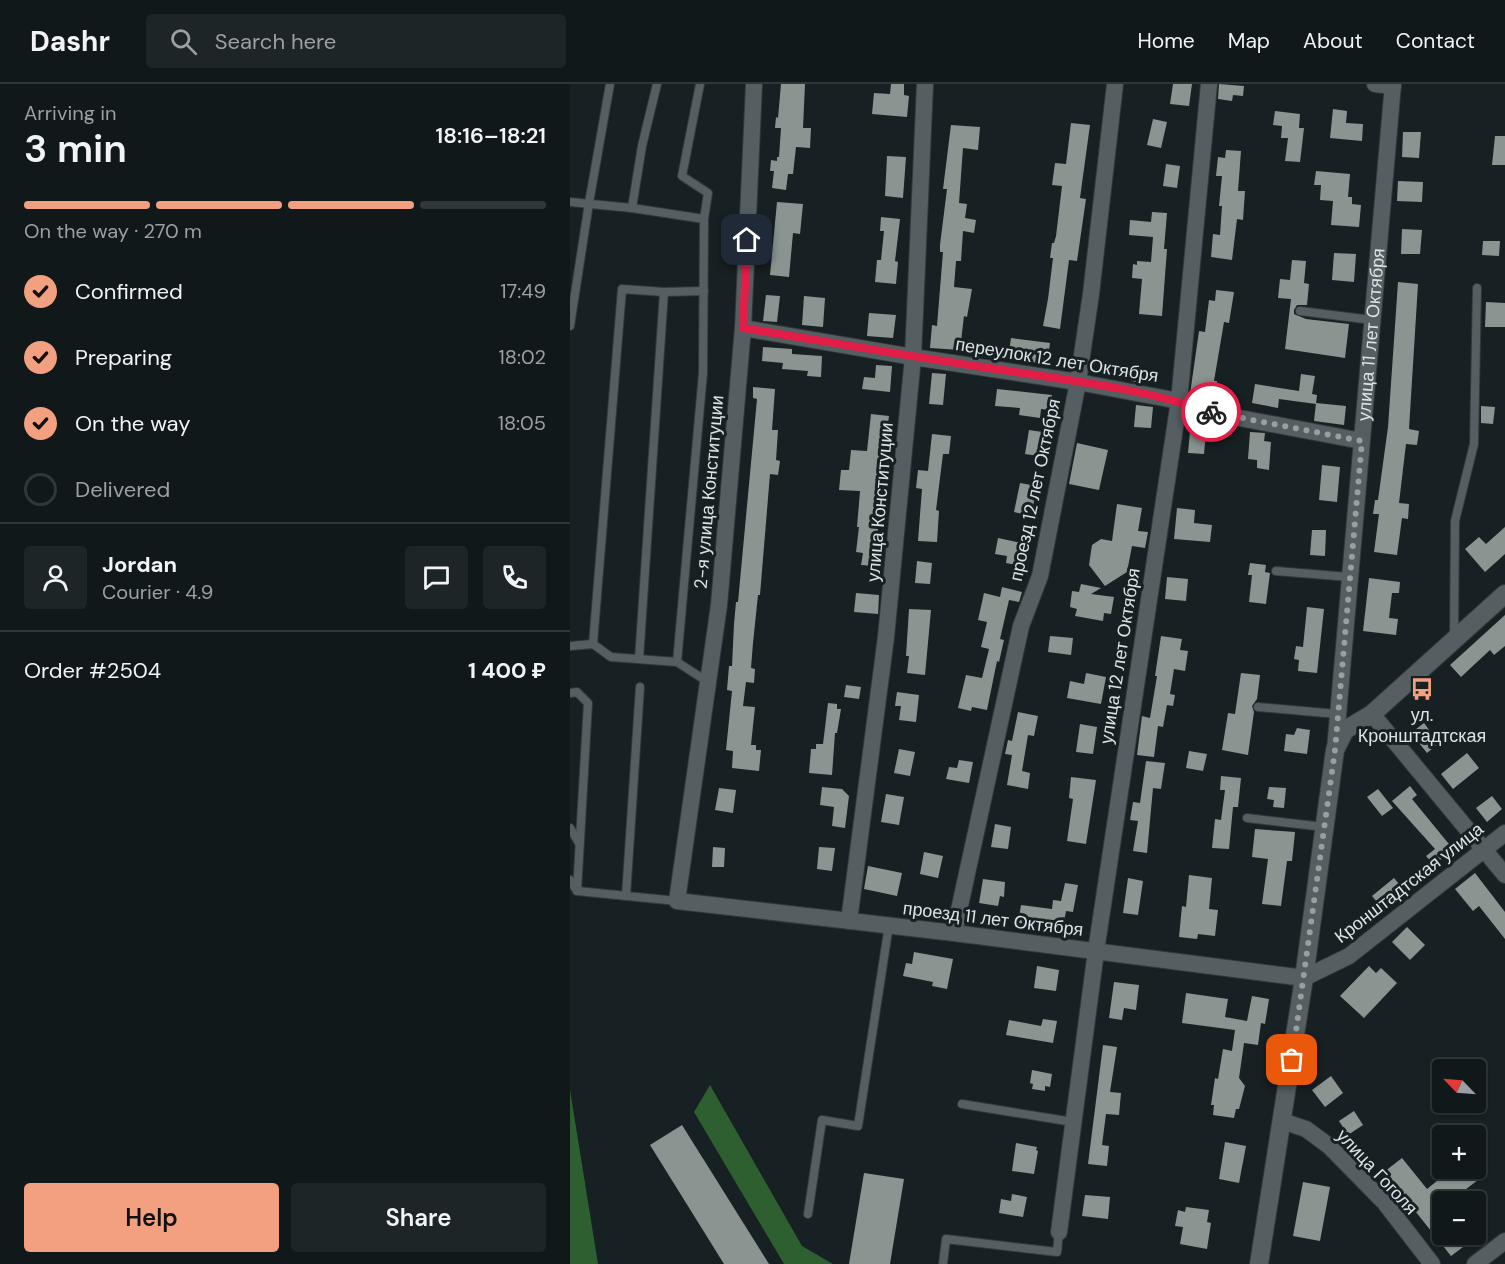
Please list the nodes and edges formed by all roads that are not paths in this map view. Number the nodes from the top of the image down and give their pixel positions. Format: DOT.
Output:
graph roads {
  1 [pos="610,84"];
  2 [pos="657,84"];
  3 [pos="700,84"];
  4 [pos="754,84"];
  5 [pos="925,84"];
  6 [pos="1115,84"];
  7 [pos="1209,84"];
  8 [pos="1375,84"];
  9 [pos="1393,85"];
  10 [pos="570,202"];
  11 [pos="589,203"];
  12 [pos="632,208"];
  13 [pos="704,219"];
  14 [pos="1477,288"];
  15 [pos="705,291"];
  16 [pos="664,292"];
  17 [pos="1300,311"];
  18 [pos="1372,320"];
  19 [pos="570,326"];
  20 [pos="743,328"];
  21 [pos="913,357"];
  22 [pos="1078,382"];
  23 [pos="1179,401"];
  24 [pos="1362,441"];
  25 [pos="1276,571"];
  26 [pos="1349,578"];
  27 [pos="1505,594"];
  28 [pos="1454,639"];
  29 [pos="592,644"];
  30 [pos="570,646"];
  31 [pos="639,659"];
  32 [pos="677,662"];
  33 [pos="708,682"];
  34 [pos="640,687"];
  35 [pos="570,693"];
  36 [pos="1258,707"];
  37 [pos="1337,714"];
  38 [pos="1372,714"];
  39 [pos="1335,750"];
  40 [pos="1247,818"];
  41 [pos="1324,827"];
  42 [pos="570,828"];
  43 [pos="1505,833"];
  44 [pos="580,843"];
  45 [pos="1485,849"];
  46 [pos="1505,875"];
  47 [pos="570,880"];
  48 [pos="577,891"];
  49 [pos="626,896"];
  50 [pos="677,901"];
  51 [pos="849,921"];
  52 [pos="889,925"];
  53 [pos="954,933"];
  54 [pos="1096,951"];
  55 [pos="1304,978"];
  56 [pos="962,1104"];
  57 [pos="1282,1121"];
  58 [pos="1073,1122"];
  59 [pos="808,1214"];
  60 [pos="1059,1232"];
  61 [pos="1505,1241"];
  62 [pos="943,1264"];
  63 [pos="1259,1264"];
  64 [pos="1432,1264"];
  65 [pos="1475,1264"];
  1 -- 11 [label="lane"];
  2 -- 12 [label="lane"];
  3 -- 13 [label="lane"];
  4 -- 20 [label="street, 2-я улица Конституции"];
  5 -- 21 [label="street, улица Конституции"];
  6 -- 22 [label="street, проезд 12 лет Октября"];
  7 -- 23 [label="street, улица 12 лет Октября"];
  8 -- 9 [label="street"];
  9 -- 18 [label="street, улица 11 лет Октября"];
  10 -- 11 [label="lane"];
  11 -- 12 [label="lane"];
  11 -- 19 [label="lane"];
  12 -- 13 [label="lane"];
  13 -- 15 [label="lane"];
  14 -- 28 [label="lane"];
  15 -- 16 [label="lane"];
  15 -- 32 [label="lane"];
  16 -- 29 [label="lane"];
  16 -- 31 [label="lane"];
  17 -- 18 [label="lane"];
  18 -- 24 [label="street, улица 11 лет Октября"];
  20 -- 21 [label="street, переулок 12 лет Октября"];
  20 -- 33 [label="street, 2-я улица Конституции"];
  21 -- 22 [label="street, переулок 12 лет Октября"];
  21 -- 51 [label="street, улица Конституции"];
  22 -- 23 [label="street, переулок 12 лет Октября"];
  22 -- 53 [label="street, проезд 12 лет Октября"];
  23 -- 24 [label="street, переулок 12 лет Октября"];
  23 -- 54 [label="street, улица 12 лет Октября"];
  24 -- 26 [label="street, улица 11 лет Октября"];
  25 -- 26 [label="lane"];
  26 -- 37 [label="street, улица 11 лет Октября"];
  27 -- 28 [label="street"];
  28 -- 38 [label="street"];
  29 -- 30 [label="lane"];
  29 -- 31 [label="lane"];
  31 -- 32 [label="lane"];
  32 -- 33 [label="lane"];
  33 -- 50 [label="street, 2-я улица Конституции"];
  34 -- 49 [label="lane"];
  35 -- 44 [label="lane"];
  36 -- 37 [label="lane"];
  37 -- 39 [label="street, улица 11 лет Октября"];
  38 -- 39 [label="street"];
  38 -- 45 [label="street"];
  39 -- 41 [label="street, улица 11 лет Октября"];
  40 -- 41 [label="lane"];
  41 -- 55 [label="street, улица 11 лет Октября"];
  42 -- 44 [label="lane"];
  43 -- 45 [label="street, Кронштадтская улица"];
  44 -- 48 [label="lane"];
  45 -- 46 [label="street"];
  45 -- 55 [label="street, Кронштадтская улица"];
  47 -- 48 [label="lane"];
  48 -- 49 [label="lane"];
  49 -- 50 [label="lane"];
  50 -- 51 [label="street, проезд 11 лет Октября"];
  51 -- 52 [label="street, проезд 11 лет Октября"];
  52 -- 53 [label="street, проезд 11 лет Октября"];
  52 -- 59 [label="lane"];
  53 -- 54 [label="street, проезд 11 лет Октября"];
  54 -- 55 [label="street, проезд 11 лет Октября"];
  54 -- 58 [label="street, улица 12 лет Октября"];
  55 -- 57 [label="street, улица 11 лет Октября"];
  56 -- 58 [label="lane"];
  57 -- 63 [label="street, улица 11 лет Октября"];
  57 -- 64 [label="street, улица Гоголя"];
  58 -- 60 [label="street, улица 12 лет Октября"];
  60 -- 62 [label="lane"];
  61 -- 65 [label="street"];
}
